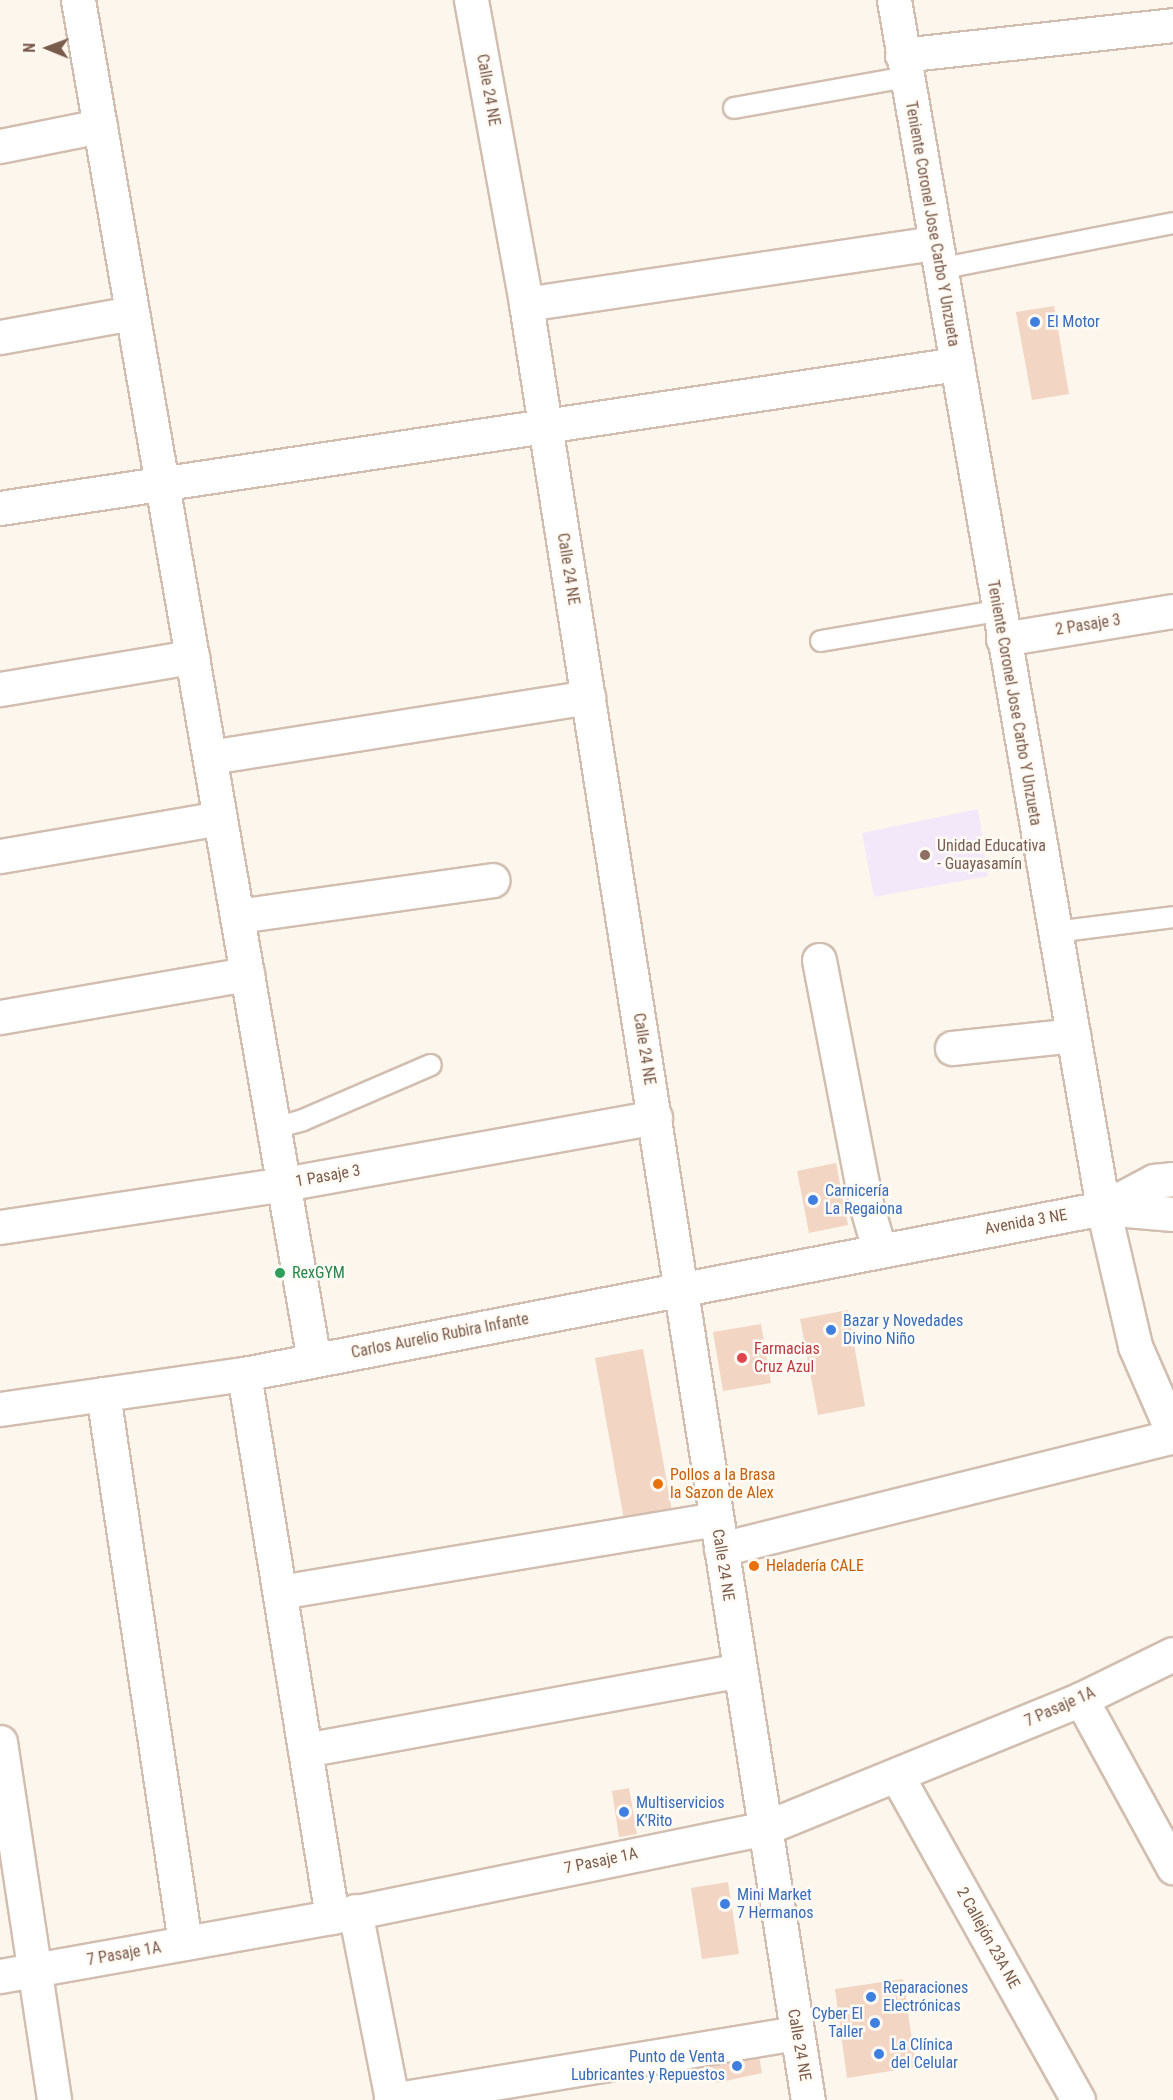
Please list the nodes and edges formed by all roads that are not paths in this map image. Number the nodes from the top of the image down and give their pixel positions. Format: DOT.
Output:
graph roads {
  1 [pos="78,0"];
  2 [pos="471,0"];
  3 [pos="894,0"];
  4 [pos="1173,25"];
  5 [pos="904,66"];
  6 [pos="734,108"];
  7 [pos="100,126"];
  8 [pos="0,146"];
  9 [pos="1173,224"];
  10 [pos="937,256"];
  11 [pos="526,304"];
  12 [pos="132,313"];
  13 [pos="0,337"];
  14 [pos="957,364"];
  15 [pos="545,424"];
  16 [pos="162,483"];
  17 [pos="0,508"];
  18 [pos="1173,611"];
  19 [pos="1000,625"];
  20 [pos="822,641"];
  21 [pos="192,657"];
  22 [pos="0,689"];
  23 [pos="588,697"];
  24 [pos="210,757"];
  25 [pos="220,818"];
  26 [pos="0,856"];
  27 [pos="492,880"];
  28 [pos="237,916"];
  29 [pos="1173,917"];
  30 [pos="1055,932"];
  31 [pos="819,960"];
  32 [pos="247,974"];
  33 [pos="0,1017"];
  34 [pos="1073,1035"];
  35 [pos="952,1048"];
  36 [pos="431,1065"];
  37 [pos="655,1117"];
  38 [pos="274,1128"];
  39 [pos="1173,1179"];
  40 [pos="284,1185"];
  41 [pos="1103,1208"];
  42 [pos="1173,1214"];
  43 [pos="0,1227"];
  44 [pos="879,1249"];
  45 [pos="682,1290"];
  46 [pos="314,1360"];
  47 [pos="244,1374"];
  48 [pos="103,1395"];
  49 [pos="0,1409"];
  50 [pos="1173,1435"];
  51 [pos="718,1534"];
  52 [pos="280,1592"];
  53 [pos="1173,1654"];
  54 [pos="740,1670"];
  55 [pos="1081,1699"];
  56 [pos="0,1742"];
  57 [pos="305,1750"];
  58 [pos="897,1776"];
  59 [pos="765,1827"];
  60 [pos="1173,1866"];
  61 [pos="344,1914"];
  62 [pos="185,1943"];
  63 [pos="32,1971"];
  64 [pos="0,1976"];
  65 [pos="796,2033"];
  66 [pos="54,2100"];
  67 [pos="392,2100"];
  68 [pos="808,2100"];
  69 [pos="1078,2100"];
  1 -- 7 [label="street"];
  2 -- 11 [label="street, Calle 24 NE"];
  3 -- 5 [label="street, Teniente Coronel Jose Carbo Y Unzueta"];
  4 -- 5 [label="street"];
  5 -- 6 [label="lane"];
  5 -- 10 [label="street, Teniente Coronel Jose Carbo Y Unzueta"];
  7 -- 8 [label="street"];
  7 -- 12 [label="street"];
  9 -- 10 [label="lane"];
  10 -- 11 [label="street"];
  10 -- 14 [label="street, Teniente Coronel Jose Carbo Y Unzueta"];
  11 -- 15 [label="street, Calle 24 NE"];
  12 -- 13 [label="street"];
  12 -- 16 [label="street"];
  14 -- 15 [label="street"];
  14 -- 19 [label="street, Teniente Coronel Jose Carbo Y Unzueta"];
  15 -- 16 [label="street"];
  15 -- 23 [label="street, Calle 24 NE"];
  16 -- 17 [label="street"];
  16 -- 21 [label="street"];
  18 -- 19 [label="street, 2 Pasaje 3"];
  19 -- 20 [label="lane"];
  19 -- 30 [label="street, Teniente Coronel Jose Carbo Y Unzueta"];
  21 -- 22 [label="street"];
  21 -- 24 [label="street"];
  23 -- 24 [label="street"];
  23 -- 37 [label="street, Calle 24 NE"];
  24 -- 25 [label="street"];
  25 -- 26 [label="street"];
  25 -- 28 [label="street"];
  27 -- 28 [label="street"];
  28 -- 32 [label="street"];
  29 -- 30 [label="lane"];
  30 -- 34 [label="street, Teniente Coronel Jose Carbo Y Unzueta"];
  31 -- 44 [label="street"];
  32 -- 33 [label="street"];
  32 -- 38 [label="street"];
  34 -- 35 [label="street"];
  34 -- 41 [label="street, Teniente Coronel Jose Carbo Y Unzueta"];
  36 -- 38 [label="lane"];
  37 -- 40 [label="street, 1 Pasaje 3"];
  37 -- 45 [label="street, Calle 24 NE"];
  38 -- 40 [label="street"];
  39 -- 41 [label="street"];
  40 -- 43 [label="street, 1 Pasaje 3"];
  40 -- 46 [label="street"];
  41 -- 42 [label="street, Avenida 3 NE"];
  41 -- 44 [label="street, Avenida 3 NE"];
  41 -- 50 [label="street, Teniente Coronel Jose Carbo Y Unzueta"];
  44 -- 45 [label="street, Carlos Aurelio Rubira Infante"];
  45 -- 46 [label="street, Carlos Aurelio Rubira Infante"];
  45 -- 51 [label="street, Calle 24 NE"];
  46 -- 47 [label="street, Carlos Aurelio Rubira Infante"];
  47 -- 48 [label="street, Carlos Aurelio Rubira Infante"];
  47 -- 52 [label="street"];
  48 -- 49 [label="street, Carlos Aurelio Rubira Infante"];
  48 -- 62 [label="street"];
  50 -- 51 [label="street"];
  51 -- 52 [label="street"];
  51 -- 54 [label="street, Calle 24 NE"];
  52 -- 57 [label="street"];
  53 -- 55 [label="street, 7 Pasaje 1A"];
  54 -- 57 [label="street"];
  54 -- 59 [label="street, Calle 24 NE"];
  55 -- 58 [label="street, 7 Pasaje 1A"];
  55 -- 60 [label="street"];
  56 -- 63 [label="street"];
  57 -- 61 [label="street"];
  58 -- 59 [label="street, 7 Pasaje 1A"];
  58 -- 69 [label="street, 2 Callejón 23A NE"];
  59 -- 61 [label="street, 7 Pasaje 1A"];
  59 -- 65 [label="street, Calle 24 NE"];
  61 -- 62 [label="street, 7 Pasaje 1A"];
  61 -- 67 [label="street"];
  62 -- 63 [label="street, 7 Pasaje 1A"];
  63 -- 64 [label="street, 7 Pasaje 1A"];
  63 -- 66 [label="street"];
  65 -- 67 [label="street"];
  65 -- 68 [label="street, Calle 24 NE"];
}
